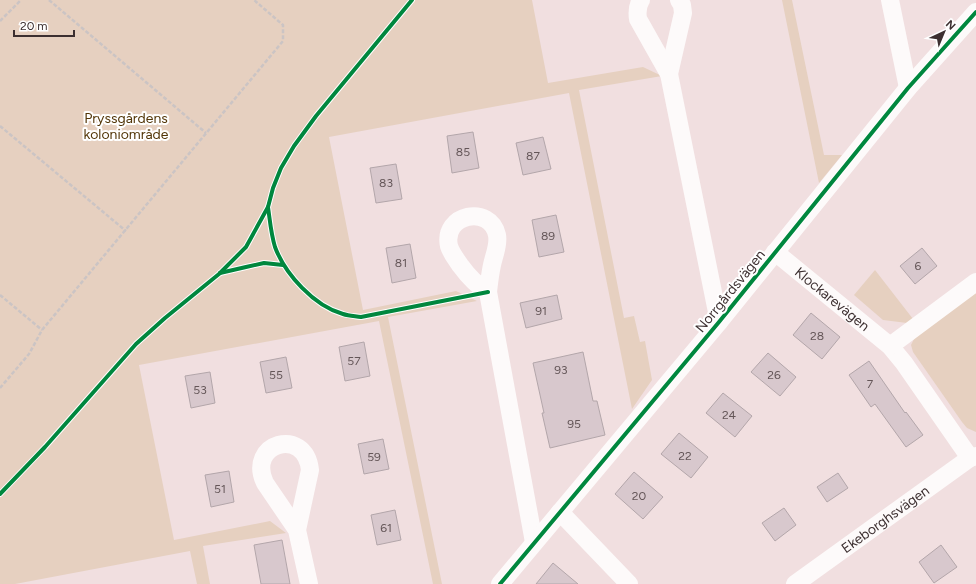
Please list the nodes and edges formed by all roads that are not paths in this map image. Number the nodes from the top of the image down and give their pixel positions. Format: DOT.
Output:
graph roads {
  1 [pos="641,0"];
  2 [pos="679,0"];
  3 [pos="890,0"];
  4 [pos="976,12"];
  5 [pos="669,74"];
  6 [pos="908,88"];
  7 [pos="776,252"];
  8 [pos="976,282"];
  9 [pos="488,292"];
  10 [pos="719,322"];
  11 [pos="890,346"];
  12 [pos="973,457"];
  13 [pos="560,512"];
  14 [pos="297,530"];
  15 [pos="534,542"];
  16 [pos="309,584"];
  17 [pos="500,584"];
  18 [pos="630,584"];
  19 [pos="795,584"];
  1 -- 5 [label="street, Norrgårdsvägen"];
  2 -- 5 [label="street, Norrgårdsvägen"];
  3 -- 6 [label="street"];
  4 -- 6 [label="street, Norrgårdsvägen"];
  5 -- 10 [label="street, Norrgårdsvägen"];
  6 -- 7 [label="street, Norrgårdsvägen"];
  7 -- 10 [label="street, Norrgårdsvägen"];
  7 -- 11 [label="street, Klockarevägen"];
  8 -- 11 [label="street"];
  9 -- 15 [label="street"];
  10 -- 13 [label="street, Norrgårdsvägen"];
  11 -- 12 [label="street, Klockarevägen"];
  12 -- 19 [label="street, Ekeborghsvägen"];
  13 -- 15 [label="street, Norrgårdsvägen"];
  13 -- 18 [label="street"];
  14 -- 16 [label="street"];
  15 -- 17 [label="street, Norrgårdsvägen"];
}
